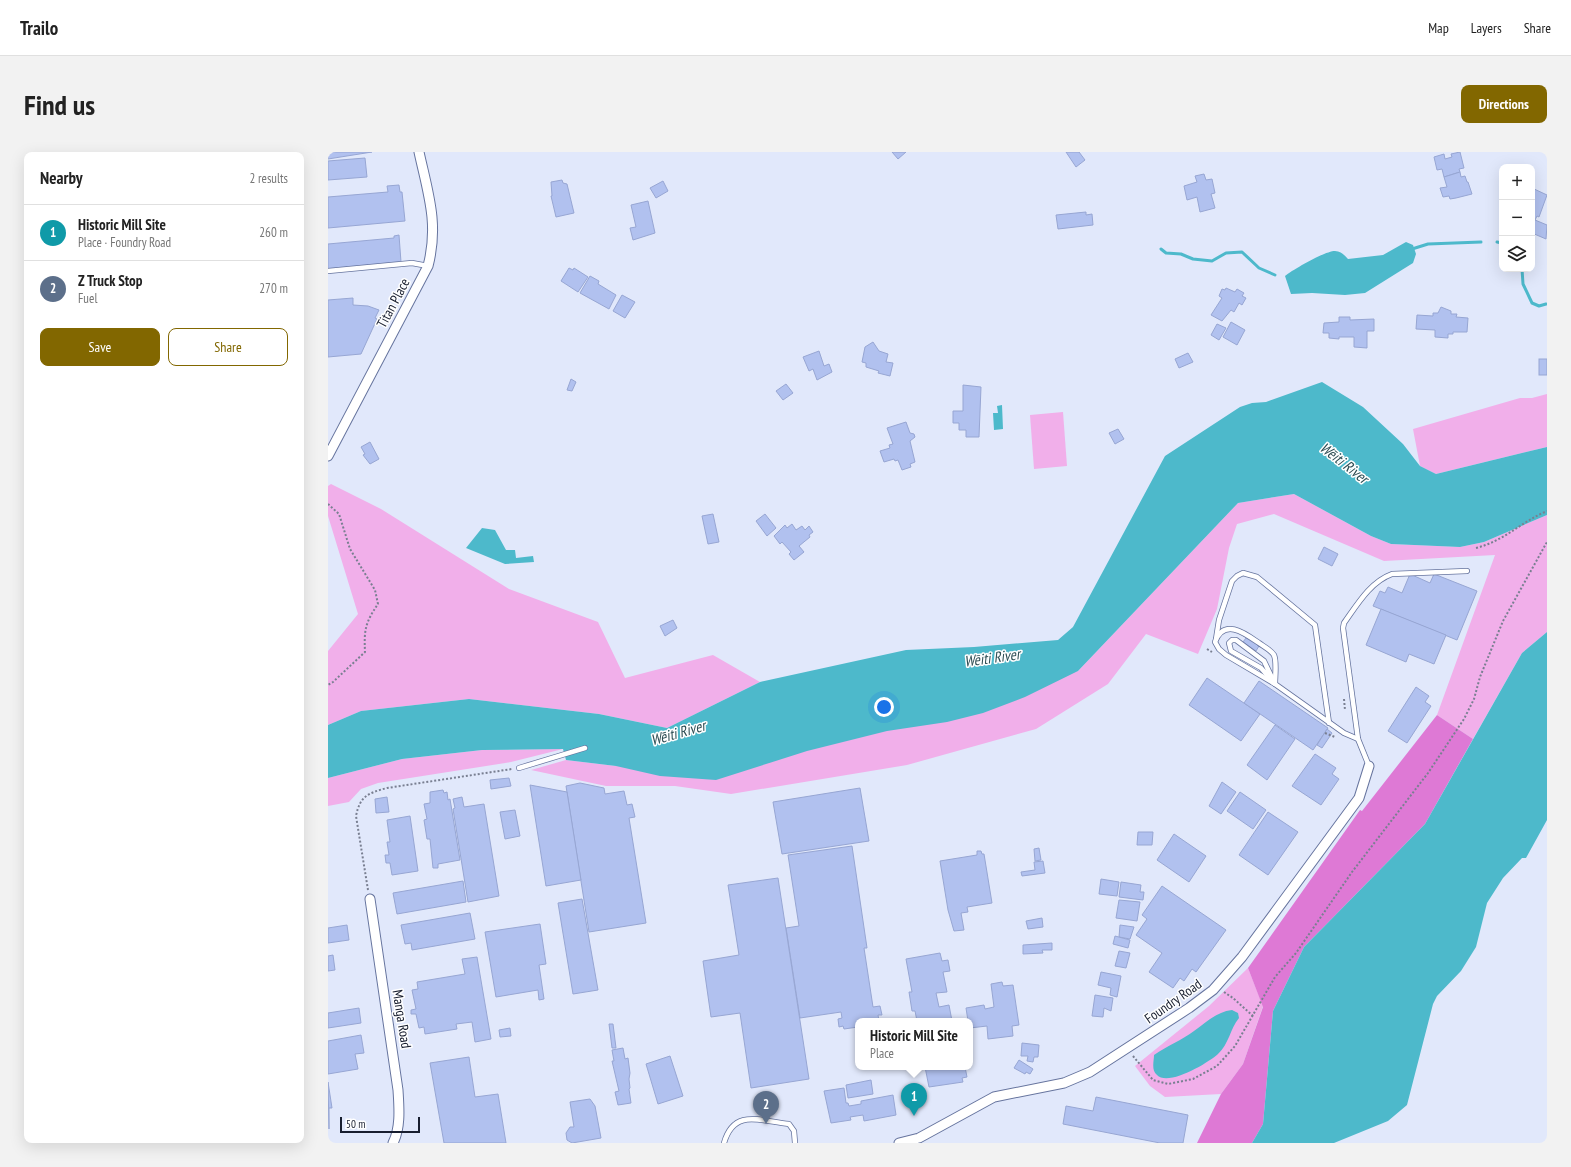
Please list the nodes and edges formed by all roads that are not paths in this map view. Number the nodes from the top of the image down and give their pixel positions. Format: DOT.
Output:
graph roads {
  1 [pos="419,152"];
  2 [pos="428,266"];
  3 [pos="328,271"];
  4 [pos="328,456"];
  5 [pos="1467,571"];
  6 [pos="1215,640"];
  7 [pos="1275,684"];
  8 [pos="1329,723"];
  9 [pos="1358,740"];
  10 [pos="585,748"];
  11 [pos="1369,766"];
  12 [pos="520,768"];
  13 [pos="370,899"];
  14 [pos="392,1143"];
  15 [pos="724,1143"];
  16 [pos="795,1143"];
  17 [pos="899,1143"];
  1 -- 2 [label="street, Titan Place"];
  2 -- 3 [label="lane"];
  2 -- 4 [label="street, Titan Place"];
  5 -- 9 [label="lane"];
  6 -- 7 [label="lane"];
  6 -- 7 [label="lane"];
  6 -- 8 [label="lane"];
  7 -- 7 [label="lane"];
  7 -- 8 [label="lane"];
  8 -- 9 [label="lane"];
  9 -- 11 [label="lane"];
  10 -- 12 [label="lane"];
  11 -- 17 [label="street, Foundry Road"];
  13 -- 14 [label="street, Manga Road"];
  15 -- 16 [label="lane"];
}
